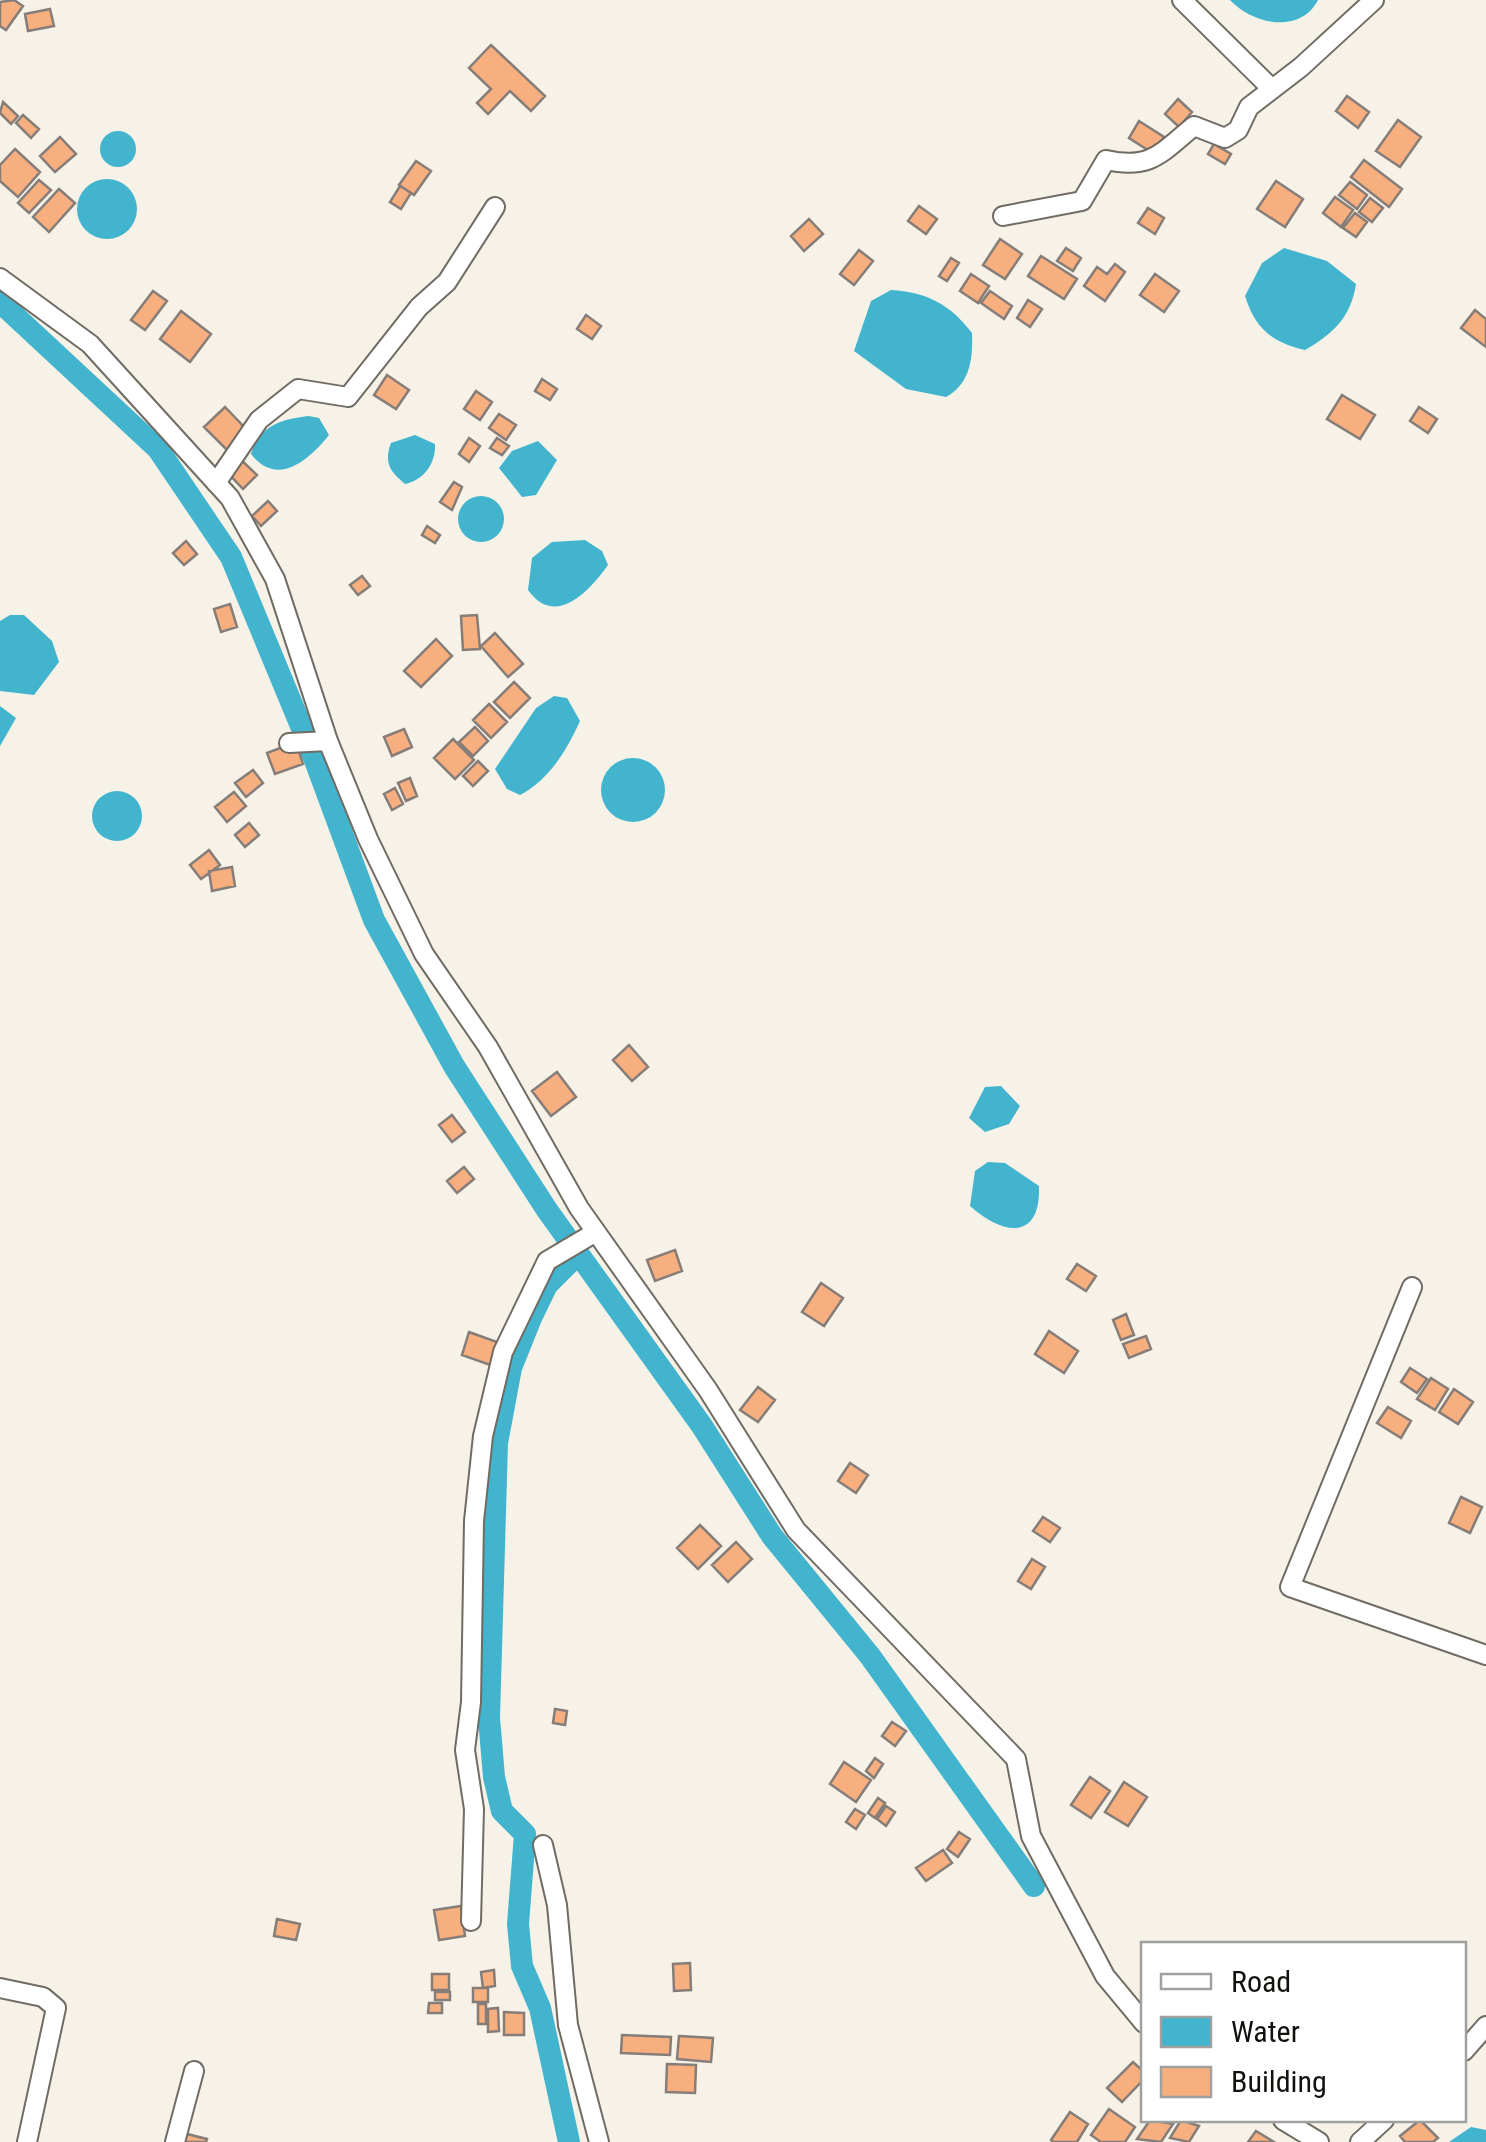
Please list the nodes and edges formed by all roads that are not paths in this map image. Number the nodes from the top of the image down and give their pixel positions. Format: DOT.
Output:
graph roads {
  1 [pos="1182,0"];
  2 [pos="1374,0"];
  3 [pos="1272,89"];
  4 [pos="494,207"];
  5 [pos="1003,216"];
  6 [pos="0,278"];
  7 [pos="216,483"];
  8 [pos="328,741"];
  9 [pos="289,742"];
  10 [pos="596,1232"];
  11 [pos="1412,1288"];
  12 [pos="1486,1655"];
  13 [pos="543,1846"];
  14 [pos="472,1921"];
  15 [pos="0,1988"];
  16 [pos="1141,2019"];
  17 [pos="1486,2026"];
  18 [pos="1466,2049"];
  19 [pos="194,2071"];
  20 [pos="1286,2122"];
  21 [pos="1382,2122"];
  22 [pos="27,2142"];
  23 [pos="175,2142"];
  24 [pos="599,2142"];
  25 [pos="1319,2142"];
  26 [pos="1360,2142"];
  1 -- 3 [label="street"];
  2 -- 3 [label="street"];
  3 -- 5 [label="street"];
  4 -- 7 [label="street"];
  6 -- 7 [label="street"];
  7 -- 8 [label="street"];
  8 -- 9 [label="street"];
  8 -- 10 [label="street"];
  10 -- 14 [label="street"];
  10 -- 16 [label="street"];
  11 -- 12 [label="street"];
  13 -- 24 [label="street"];
  15 -- 22 [label="street"];
  17 -- 18 [label="street"];
  19 -- 23 [label="street"];
  20 -- 25 [label="street"];
  21 -- 26 [label="street"];
}
